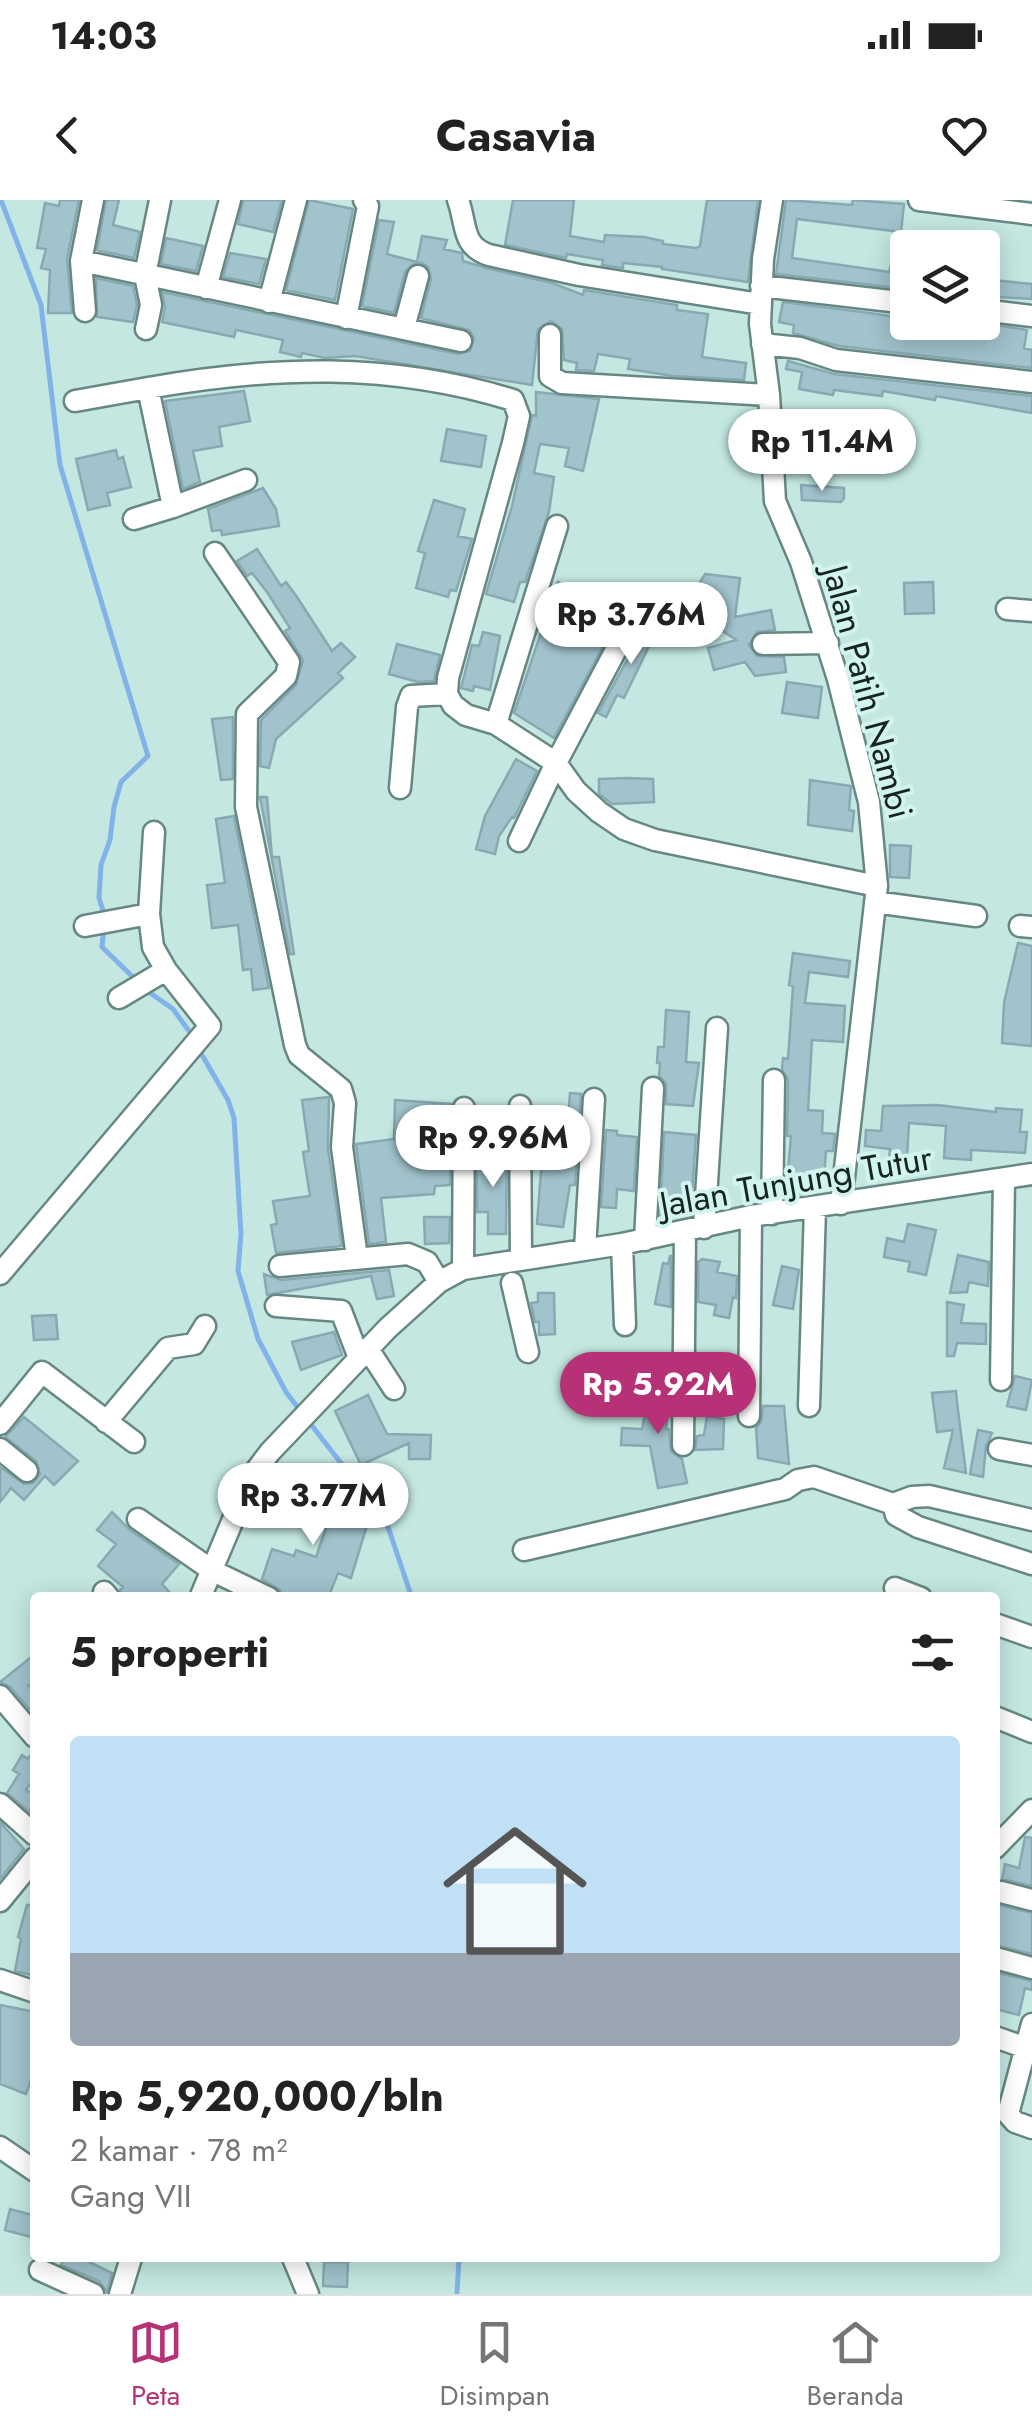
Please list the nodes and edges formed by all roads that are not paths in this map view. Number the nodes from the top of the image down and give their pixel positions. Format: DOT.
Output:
graph roads {
  1 [pos="93,200"];
  2 [pos="160,200"];
  3 [pos="230,200"];
  4 [pos="296,200"];
  5 [pos="364,200"];
  6 [pos="458,200"];
  7 [pos="772,200"];
  8 [pos="919,200"];
  9 [pos="1032,214"];
  10 [pos="81,261"];
  11 [pos="144,275"];
  12 [pos="418,276"];
  13 [pos="206,288"];
  14 [pos="761,295"];
  15 [pos="269,302"];
  16 [pos="890,302"];
  17 [pos="85,311"];
  18 [pos="1000,312"];
  19 [pos="1032,316"];
  20 [pos="346,318"];
  21 [pos="404,328"];
  22 [pos="146,329"];
  23 [pos="550,335"];
  24 [pos="461,341"];
  25 [pos="762,344"];
  26 [pos="1032,382"];
  27 [pos="148,388"];
  28 [pos="769,395"];
  29 [pos="75,401"];
  30 [pos="246,480"];
  31 [pos="173,508"];
  32 [pos="134,518"];
  33 [pos="558,526"];
  34 [pos="215,553"];
  35 [pos="1007,609"];
  36 [pos="1032,611"];
  37 [pos="679,618"];
  38 [pos="764,644"];
  39 [pos="828,644"];
  40 [pos="447,694"];
  41 [pos="496,724"];
  42 [pos="556,763"];
  43 [pos="400,788"];
  44 [pos="154,832"];
  45 [pos="519,840"];
  46 [pos="876,894"];
  47 [pos="150,914"];
  48 [pos="976,916"];
  49 [pos="85,926"];
  50 [pos="166,970"];
  51 [pos="119,998"];
  52 [pos="718,1028"];
  53 [pos="774,1080"];
  54 [pos="654,1088"];
  55 [pos="594,1099"];
  56 [pos="520,1106"];
  57 [pos="464,1108"];
  58 [pos="1032,1174"];
  59 [pos="1004,1178"];
  60 [pos="841,1204"];
  61 [pos="814,1208"];
  62 [pos="761,1215"];
  63 [pos="695,1230"];
  64 [pos="646,1231"];
  65 [pos="622,1244"];
  66 [pos="585,1249"];
  67 [pos="357,1258"];
  68 [pos="521,1260"];
  69 [pos="280,1266"];
  70 [pos="463,1270"];
  71 [pos="0,1274"];
  72 [pos="439,1282"];
  73 [pos="512,1283"];
  74 [pos="276,1306"];
  75 [pos="625,1325"];
  76 [pos="205,1326"];
  77 [pos="528,1352"];
  78 [pos="363,1354"];
  79 [pos="1001,1380"];
  80 [pos="394,1390"];
  81 [pos="809,1406"];
  82 [pos="749,1416"];
  83 [pos="106,1422"];
  84 [pos="0,1424"];
  85 [pos="134,1442"];
  86 [pos="683,1445"];
  87 [pos="0,1449"];
  88 [pos="999,1449"];
  89 [pos="1032,1455"];
  90 [pos="28,1471"];
  91 [pos="893,1504"];
  92 [pos="138,1518"];
  93 [pos="1032,1520"];
  94 [pos="524,1550"];
  95 [pos="1032,1564"];
  96 [pos="213,1571"];
  97 [pos="895,1588"];
  98 [pos="203,1592"];
  99 [pos="257,1592"];
  100 [pos="905,1592"];
  101 [pos="1000,1626"];
  102 [pos="1032,1636"];
  103 [pos="0,1696"];
  104 [pos="1000,1719"];
  105 [pos="30,1731"];
  106 [pos="1032,1732"];
  107 [pos="0,1804"];
  108 [pos="1032,1810"];
  109 [pos="30,1831"];
  110 [pos="1000,1843"];
  111 [pos="30,1864"];
  112 [pos="1001,1892"];
  113 [pos="1032,1900"];
  114 [pos="0,1901"];
  115 [pos="1000,1959"];
  116 [pos="1032,1968"];
  117 [pos="0,1980"];
  118 [pos="30,1990"];
  119 [pos="1032,2024"];
  120 [pos="1000,2039"];
  121 [pos="1029,2049"];
  122 [pos="1004,2082"];
  123 [pos="1032,2128"];
  124 [pos="0,2147"];
  125 [pos="30,2167"];
  126 [pos="130,2262"];
  127 [pos="294,2262"];
  128 [pos="40,2270"];
  129 [pos="93,2294"];
  130 [pos="120,2294"];
  131 [pos="308,2294"];
  1 -- 10 [label="street"];
  2 -- 11 [label="street"];
  3 -- 13 [label="street"];
  4 -- 15 [label="street"];
  5 -- 20 [label="street"];
  6 -- 14 [label="street"];
  7 -- 14 [label="street, Jalan Patih Nambi"];
  8 -- 9 [label="street"];
  10 -- 11 [label="street"];
  10 -- 17 [label="street"];
  11 -- 13 [label="street"];
  11 -- 22 [label="street"];
  12 -- 21 [label="street"];
  13 -- 15 [label="street"];
  14 -- 16 [label="street"];
  14 -- 25 [label="street, Jalan Patih Nambi"];
  15 -- 20 [label="street"];
  18 -- 19 [label="street"];
  20 -- 21 [label="street"];
  21 -- 24 [label="street"];
  23 -- 28 [label="street"];
  25 -- 26 [label="street"];
  25 -- 28 [label="street, Jalan Patih Nambi"];
  27 -- 29 [label="street"];
  27 -- 31 [label="street"];
  27 -- 40 [label="street"];
  28 -- 39 [label="street, Jalan Patih Nambi"];
  30 -- 31 [label="street"];
  31 -- 32 [label="street"];
  33 -- 41 [label="street"];
  34 -- 67 [label="street"];
  35 -- 36 [label="street"];
  37 -- 42 [label="street"];
  38 -- 39 [label="street"];
  39 -- 46 [label="street, Jalan Patih Nambi"];
  40 -- 41 [label="street"];
  40 -- 43 [label="street"];
  41 -- 42 [label="street"];
  42 -- 45 [label="street"];
  42 -- 46 [label="street"];
  44 -- 47 [label="street"];
  46 -- 48 [label="street"];
  46 -- 60 [label="street, Jalan Patih Nambi"];
  47 -- 49 [label="street"];
  47 -- 50 [label="street"];
  50 -- 51 [label="street"];
  50 -- 71 [label="street"];
  52 -- 63 [label="street"];
  53 -- 62 [label="street"];
  54 -- 64 [label="street"];
  55 -- 66 [label="street"];
  56 -- 68 [label="street"];
  57 -- 70 [label="street"];
  58 -- 59 [label="street, Jalan Tunjung Tutur"];
  59 -- 60 [label="street, Jalan Tunjung Tutur"];
  59 -- 79 [label="street"];
  60 -- 61 [label="street, Jalan Tunjung Tutur"];
  61 -- 62 [label="street, Jalan Tunjung Tutur"];
  61 -- 81 [label="street"];
  62 -- 63 [label="street, Jalan Tunjung Tutur"];
  62 -- 82 [label="street"];
  63 -- 64 [label="street, Jalan Tunjung Tutur"];
  63 -- 86 [label="street"];
  64 -- 65 [label="street, Jalan Tunjung Tutur"];
  65 -- 66 [label="street, Jalan Tunjung Tutur"];
  65 -- 75 [label="street"];
  66 -- 68 [label="street, Jalan Tunjung Tutur"];
  67 -- 69 [label="street"];
  67 -- 72 [label="street"];
  68 -- 70 [label="street, Jalan Tunjung Tutur"];
  70 -- 72 [label="street, Jalan Tunjung Tutur"];
  72 -- 78 [label="street, Jalan Tunjung Tutur"];
  73 -- 77 [label="street"];
  74 -- 78 [label="street"];
  76 -- 83 [label="street"];
  78 -- 80 [label="street"];
  78 -- 96 [label="street, Jalan Tunjung Tutur"];
  83 -- 84 [label="street"];
  83 -- 85 [label="street"];
  87 -- 90 [label="street"];
  88 -- 89 [label="street"];
  91 -- 93 [label="street"];
  91 -- 94 [label="street"];
  91 -- 95 [label="street"];
  92 -- 96 [label="street"];
  96 -- 98 [label="street, Jalan Tunjung Tutur"];
  96 -- 99 [label="street"];
  97 -- 100 [label="street"];
  101 -- 102 [label="street"];
  103 -- 105 [label="street"];
  104 -- 106 [label="street"];
  107 -- 109 [label="street"];
  108 -- 110 [label="street"];
  111 -- 114 [label="street"];
  112 -- 113 [label="street"];
  115 -- 116 [label="street"];
  117 -- 118 [label="street"];
  119 -- 121 [label="street"];
  120 -- 121 [label="street"];
  121 -- 122 [label="street"];
  122 -- 123 [label="street"];
  124 -- 125 [label="street"];
  126 -- 130 [label="street"];
  127 -- 131 [label="street"];
  128 -- 129 [label="street"];
}
